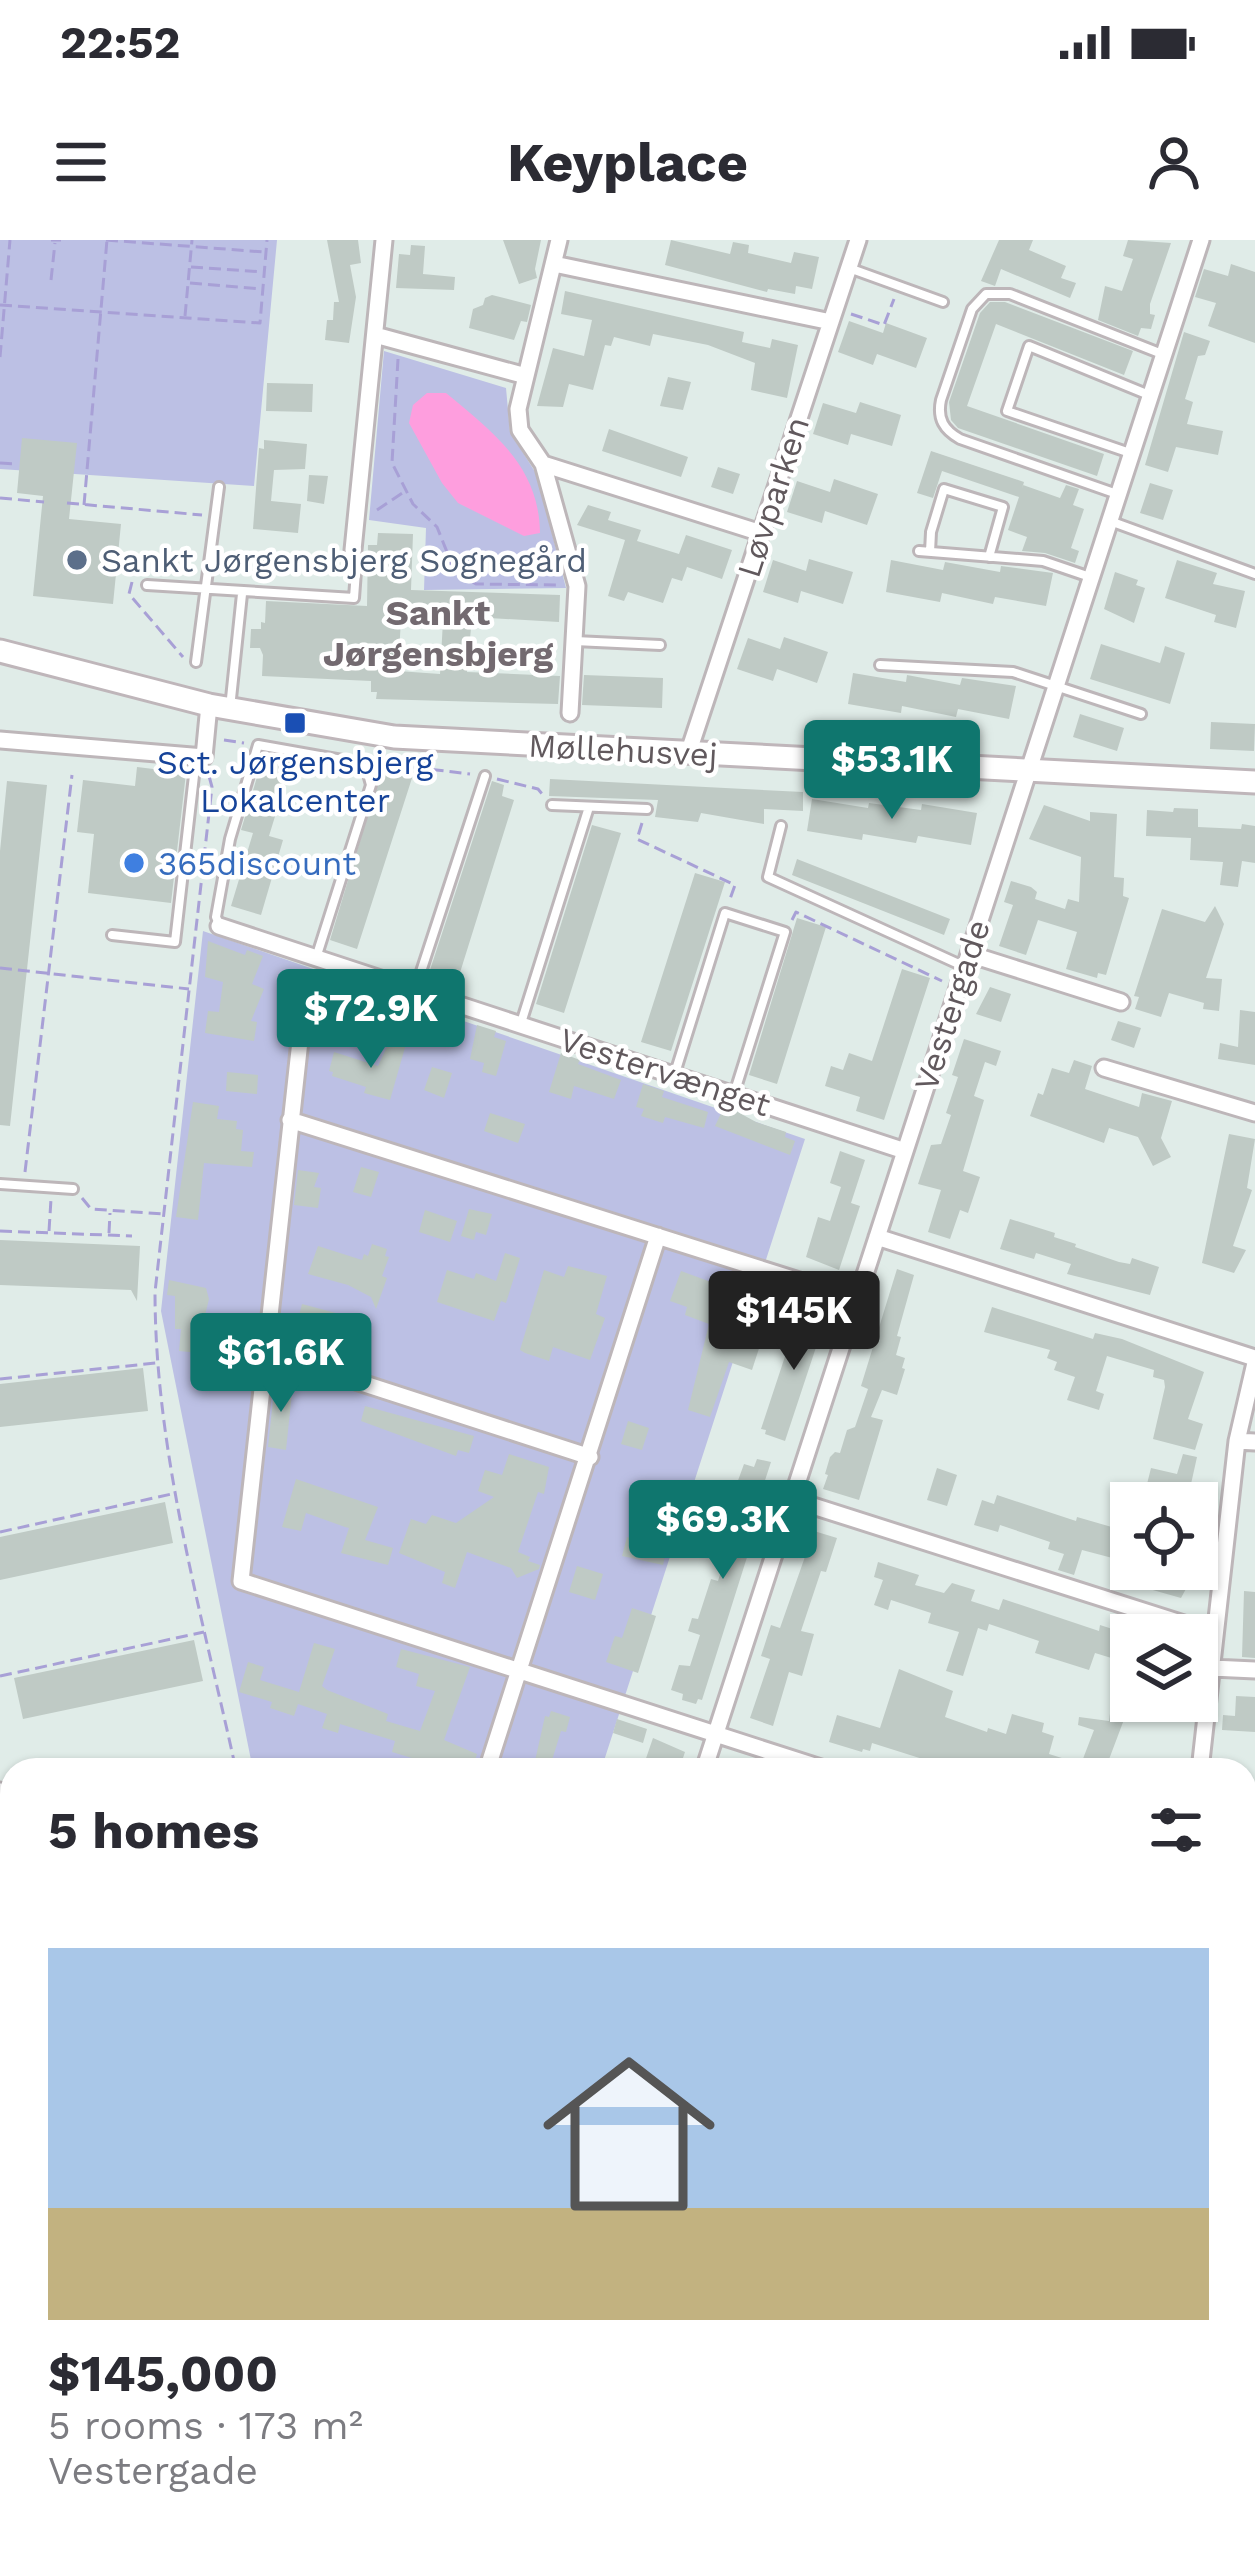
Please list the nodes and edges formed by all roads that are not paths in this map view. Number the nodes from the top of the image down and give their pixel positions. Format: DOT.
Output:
graph roads {
  1 [pos="384,240"];
  2 [pos="559,240"];
  3 [pos="858,240"];
  4 [pos="1201,240"];
  5 [pos="554,264"];
  6 [pos="849,268"];
  7 [pos="943,302"];
  8 [pos="833,315"];
  9 [pos="375,335"];
  10 [pos="1163,355"];
  11 [pos="526,376"];
  12 [pos="1150,396"];
  13 [pos="1132,454"];
  14 [pos="543,464"];
  15 [pos="219,488"];
  16 [pos="1118,495"];
  17 [pos="1110,521"];
  18 [pos="761,533"];
  19 [pos="353,550"];
  20 [pos="988,557"];
  21 [pos="356,571"];
  22 [pos="1255,574"];
  23 [pos="1092,577"];
  24 [pos="147,585"];
  25 [pos="206,590"];
  26 [pos="242,593"];
  27 [pos="574,641"];
  28 [pos="660,645"];
  29 [pos="0,651"];
  30 [pos="192,663"];
  31 [pos="880,665"];
  32 [pos="1054,686"];
  33 [pos="219,708"];
  34 [pos="570,713"];
  35 [pos="1141,714"];
  36 [pos="0,740"];
  37 [pos="688,754"];
  38 [pos="200,757"];
  39 [pos="1027,770"];
  40 [pos="485,776"];
  41 [pos="1255,782"];
  42 [pos="552,806"];
  43 [pos="590,807"];
  44 [pos="647,809"];
  45 [pos="781,826"];
  46 [pos="219,926"];
  47 [pos="112,935"];
  48 [pos="316,958"];
  49 [pos="967,961"];
  50 [pos="306,986"];
  51 [pos="415,990"];
  52 [pos="1121,1002"];
  53 [pos="521,1025"];
  54 [pos="1104,1068"];
  55 [pos="674,1076"];
  56 [pos="734,1095"];
  57 [pos="1255,1113"];
  58 [pos="290,1120"];
  59 [pos="905,1151"];
  60 [pos="0,1184"];
  61 [pos="73,1189"];
  62 [pos="658,1235"];
  63 [pos="877,1238"];
  64 [pos="856,1299"];
  65 [pos="266,1352"];
  66 [pos="1255,1360"];
  67 [pos="1237,1442"];
  68 [pos="1255,1442"];
  69 [pos="590,1456"];
  70 [pos="790,1499"];
  71 [pos="1152,1614"];
  72 [pos="1217,1614"];
  73 [pos="1218,1668"];
  74 [pos="1255,1670"];
  75 [pos="520,1672"];
  76 [pos="1206,1722"];
  77 [pos="715,1736"];
  78 [pos="491,1758"];
  79 [pos="708,1758"];
  80 [pos="787,1758"];
  81 [pos="1201,1758"];
  1 -- 9 [label="street"];
  2 -- 5 [label="street"];
  3 -- 6 [label="street, Løvparken"];
  4 -- 10 [label="street, Vestergade"];
  5 -- 8 [label="street"];
  5 -- 11 [label="street"];
  6 -- 7 [label="lane"];
  6 -- 8 [label="street, Løvparken"];
  8 -- 18 [label="street, Løvparken"];
  9 -- 11 [label="street"];
  9 -- 19 [label="street"];
  10 -- 12 [label="street, Vestergade"];
  10 -- 16 [label="lane"];
  11 -- 14 [label="street"];
  12 -- 13 [label="street, Vestergade"];
  12 -- 13 [label="lane"];
  13 -- 16 [label="street, Vestergade"];
  14 -- 18 [label="street"];
  14 -- 27 [label="street"];
  15 -- 25 [label="lane"];
  16 -- 17 [label="street, Vestergade"];
  17 -- 22 [label="lane"];
  17 -- 23 [label="street, Vestergade"];
  18 -- 37 [label="street, Løvparken"];
  20 -- 20 [label="lane"];
  20 -- 23 [label="lane"];
  21 -- 26 [label="lane"];
  23 -- 32 [label="street, Vestergade"];
  24 -- 25 [label="lane"];
  25 -- 26 [label="lane"];
  25 -- 30 [label="lane"];
  26 -- 33 [label="lane"];
  27 -- 28 [label="lane"];
  27 -- 34 [label="street"];
  29 -- 33 [label="street, Møllehusvej"];
  31 -- 32 [label="lane"];
  32 -- 35 [label="lane"];
  32 -- 39 [label="street, Vestergade"];
  33 -- 37 [label="street, Møllehusvej"];
  33 -- 38 [label="street"];
  36 -- 38 [label="street"];
  37 -- 39 [label="street, Møllehusvej"];
  38 -- 47 [label="lane"];
  39 -- 41 [label="street, Møllehusvej"];
  39 -- 49 [label="street, Vestergade"];
  40 -- 51 [label="lane"];
  42 -- 43 [label="lane"];
  43 -- 44 [label="lane"];
  43 -- 53 [label="lane"];
  45 -- 49 [label="lane"];
  46 -- 48 [label="street, Vestervænget"];
  46 -- 48 [label="lane"];
  48 -- 51 [label="street, Vestervænget"];
  49 -- 52 [label="street"];
  49 -- 59 [label="street, Vestergade"];
  50 -- 58 [label="street"];
  51 -- 53 [label="street, Vestervænget"];
  53 -- 55 [label="street, Vestervænget"];
  54 -- 57 [label="street"];
  55 -- 56 [label="street, Vestervænget"];
  55 -- 56 [label="lane"];
  56 -- 59 [label="street, Vestervænget"];
  58 -- 62 [label="street"];
  58 -- 65 [label="street"];
  59 -- 63 [label="street, Vestergade"];
  60 -- 61 [label="lane"];
  62 -- 64 [label="street"];
  62 -- 69 [label="street"];
  63 -- 64 [label="street, Vestergade"];
  63 -- 66 [label="street"];
  64 -- 70 [label="street, Vestergade"];
  65 -- 69 [label="street"];
  65 -- 75 [label="street"];
  66 -- 67 [label="street"];
  67 -- 68 [label="street"];
  67 -- 72 [label="street"];
  69 -- 75 [label="street"];
  70 -- 71 [label="street"];
  70 -- 77 [label="street, Vestergade"];
  73 -- 74 [label="street"];
  75 -- 77 [label="street"];
  75 -- 78 [label="street"];
  76 -- 81 [label="street"];
  77 -- 79 [label="street, Vestergade"];
  77 -- 80 [label="street"];
}
